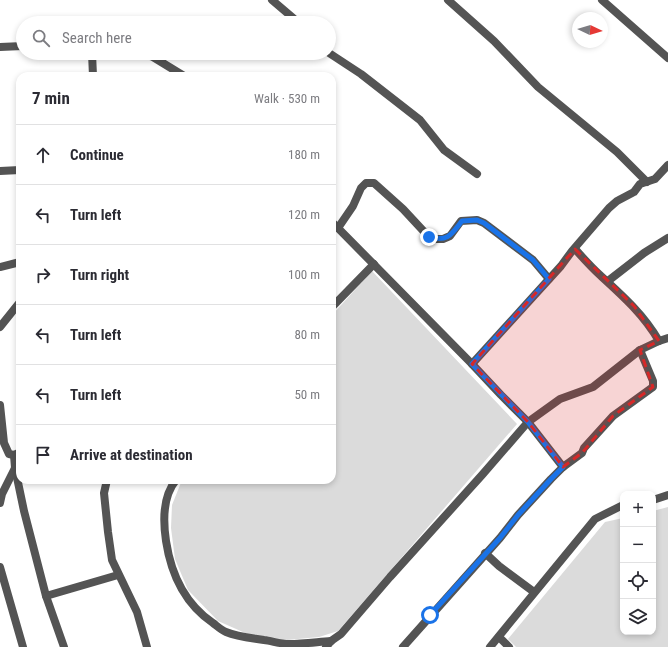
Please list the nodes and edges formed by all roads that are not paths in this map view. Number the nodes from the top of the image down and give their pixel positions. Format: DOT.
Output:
graph roads {
  1 [pos="272,0"];
  2 [pos="448,0"];
  3 [pos="602,0"];
  4 [pos="291,16"];
  5 [pos="16,46"];
  6 [pos="0,47"];
  7 [pos="336,58"];
  8 [pos="668,58"];
  9 [pos="93,60"];
  10 [pos="158,60"];
  11 [pos="94,72"];
  12 [pos="177,72"];
  13 [pos="668,165"];
  14 [pos="16,170"];
  15 [pos="0,171"];
  16 [pos="477,174"];
  17 [pos="647,182"];
  18 [pos="336,224"];
  19 [pos="336,226"];
  20 [pos="668,238"];
  21 [pos="575,249"];
  22 [pos="16,263"];
  23 [pos="374,264"];
  24 [pos="0,267"];
  25 [pos="549,279"];
  26 [pos="608,281"];
  27 [pos="336,303"];
  28 [pos="16,307"];
  29 [pos="0,327"];
  30 [pos="668,338"];
  31 [pos="659,341"];
  32 [pos="640,350"];
  33 [pos="472,364"];
  34 [pos="0,405"];
  35 [pos="528,422"];
  36 [pos="16,454"];
  37 [pos="16,459"];
  38 [pos="563,467"];
  39 [pos="14,468"];
  40 [pos="16,476"];
  41 [pos="18,484"];
  42 [pos="106,484"];
  43 [pos="174,484"];
  44 [pos="668,495"];
  45 [pos="656,499"];
  46 [pos="0,503"];
  47 [pos="620,506"];
  48 [pos="485,553"];
  49 [pos="0,566"];
  50 [pos="118,575"];
  51 [pos="534,592"];
  52 [pos="46,596"];
  53 [pos="499,637"];
  54 [pos="329,644"];
  55 [pos="23,647"];
  56 [pos="64,647"];
  57 [pos="147,647"];
  58 [pos="403,647"];
  59 [pos="490,647"];
  60 [pos="509,647"];
  1 -- 4 [label="street"];
  2 -- 17 [label="street"];
  3 -- 8 [label="street"];
  5 -- 6 [label="street"];
  7 -- 16 [label="street"];
  9 -- 11 [label="street"];
  10 -- 12 [label="street"];
  13 -- 17 [label="street"];
  14 -- 15 [label="street"];
  17 -- 21 [label="street"];
  18 -- 25 [label="street"];
  19 -- 23 [label="street"];
  20 -- 26 [label="street"];
  21 -- 25 [label="street"];
  21 -- 26 [label="street"];
  22 -- 24 [label="street"];
  23 -- 27 [label="street"];
  23 -- 33 [label="street"];
  25 -- 33 [label="street"];
  26 -- 31 [label="street"];
  28 -- 29 [label="street"];
  30 -- 31 [label="street"];
  31 -- 32 [label="street"];
  32 -- 35 [label="street"];
  32 -- 38 [label="street"];
  33 -- 35 [label="street"];
  34 -- 36 [label="street"];
  35 -- 38 [label="street"];
  35 -- 54 [label="street"];
  37 -- 39 [label="street"];
  38 -- 48 [label="street"];
  39 -- 40 [label="street"];
  39 -- 46 [label="street"];
  41 -- 52 [label="street"];
  42 -- 50 [label="street"];
  43 -- 54 [label="street"];
  44 -- 45 [label="street"];
  47 -- 51 [label="street"];
  48 -- 51 [label="street"];
  48 -- 58 [label="street"];
  49 -- 55 [label="street"];
  50 -- 52 [label="street"];
  50 -- 57 [label="street"];
  51 -- 53 [label="street"];
  52 -- 56 [label="street"];
  53 -- 59 [label="street"];
  53 -- 60 [label="street"];
}
